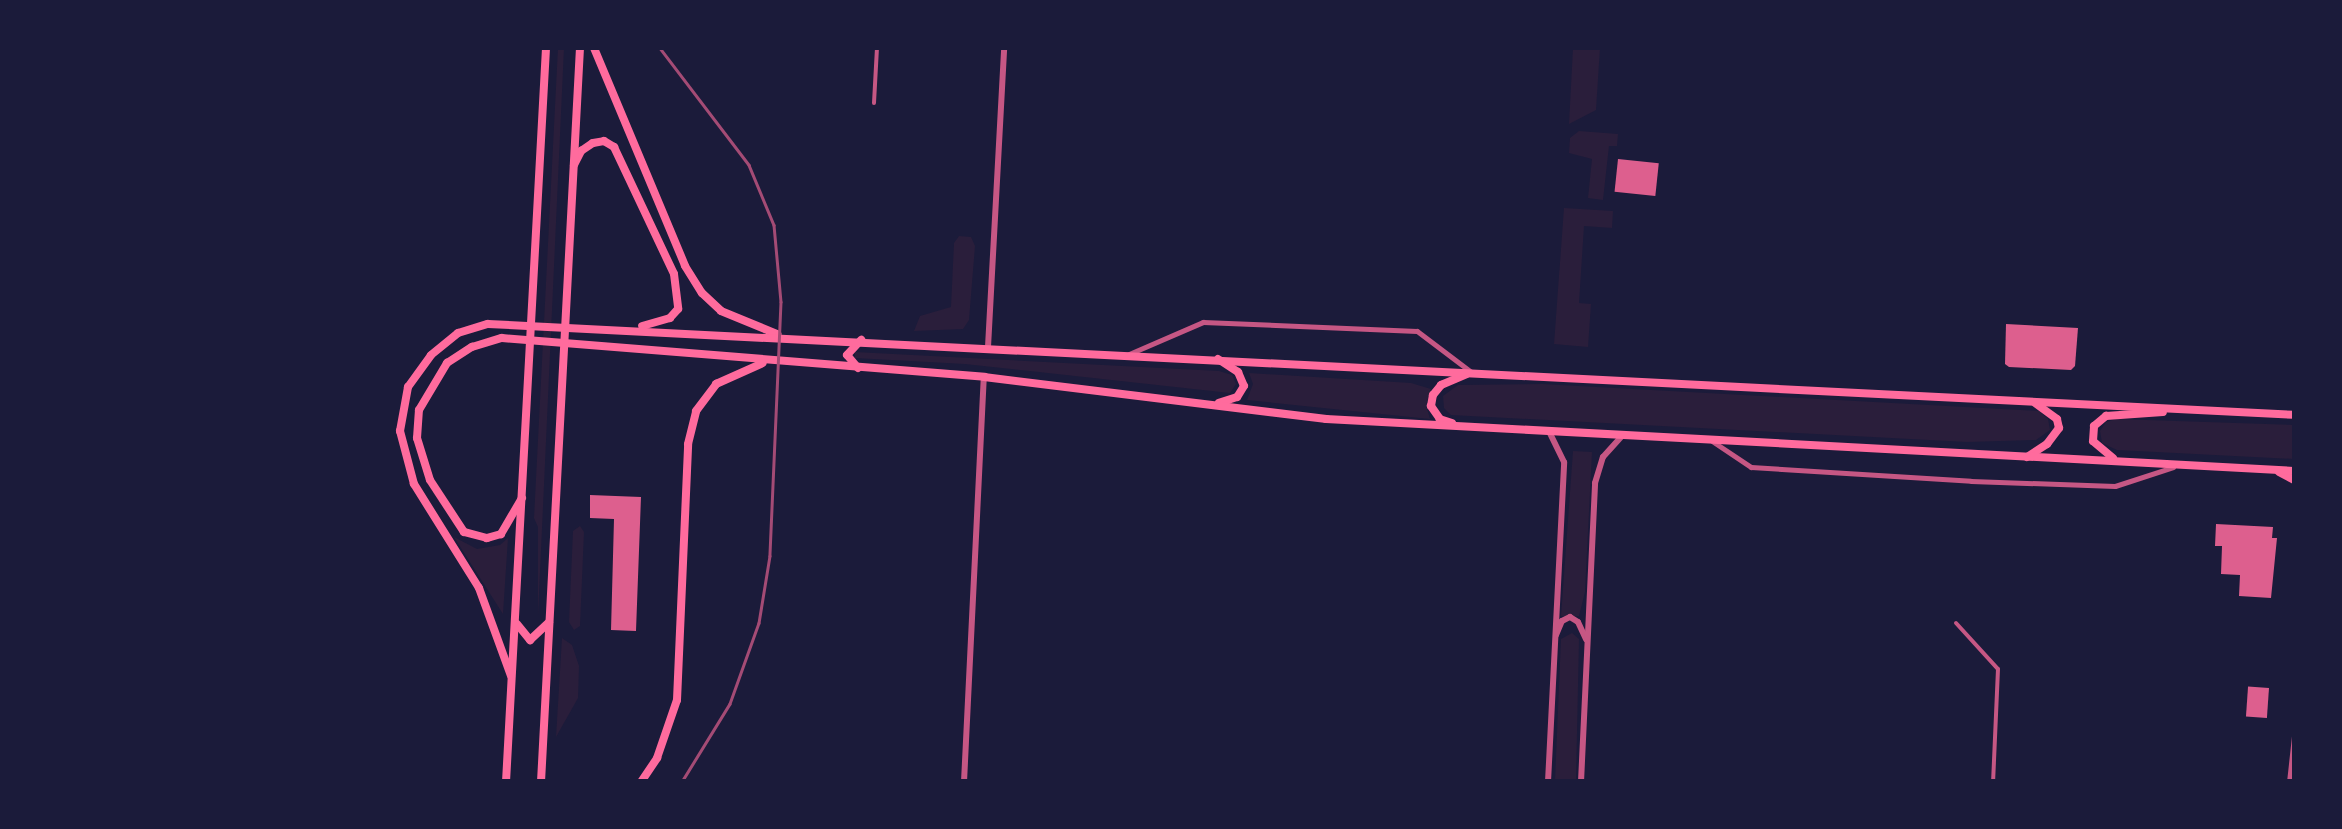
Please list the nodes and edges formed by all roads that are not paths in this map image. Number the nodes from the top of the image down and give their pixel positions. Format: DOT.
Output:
graph roads {
  1 [pos="546,48"];
  2 [pos="580,48"];
  3 [pos="594,48"];
  4 [pos="877,48"];
  5 [pos="1004,48"];
  6 [pos="874,103"];
  7 [pos="574,165"];
  8 [pos="634,328"];
  9 [pos="796,339"];
  10 [pos="861,340"];
  11 [pos="988,347"];
  12 [pos="1128,354"];
  13 [pos="1217,359"];
  14 [pos="768,362"];
  15 [pos="858,368"];
  16 [pos="1471,372"];
  17 [pos="984,377"];
  18 [pos="2032,401"];
  19 [pos="1214,404"];
  20 [pos="2178,409"];
  21 [pos="2294,412"];
  22 [pos="1461,426"];
  23 [pos="1549,431"];
  24 [pos="1623,435"];
  25 [pos="1712,441"];
  26 [pos="2028,457"];
  27 [pos="2119,462"];
  28 [pos="2180,465"];
  29 [pos="2274,470"];
  30 [pos="2294,471"];
  31 [pos="2294,480"];
  32 [pos="522,498"];
  33 [pos="515,620"];
  34 [pos="549,622"];
  35 [pos="1956,622"];
  36 [pos="1554,641"];
  37 [pos="1588,644"];
  38 [pos="512,680"];
  39 [pos="2294,736"];
  40 [pos="506,782"];
  41 [pos="541,782"];
  42 [pos="642,782"];
  43 [pos="964,782"];
  44 [pos="1548,782"];
  45 [pos="1581,782"];
  46 [pos="1993,782"];
  47 [pos="2289,782"];
  1 -- 32 [label="main road"];
  2 -- 7 [label="main road"];
  3 -- 9 [label="main road"];
  4 -- 6 [label="street"];
  5 -- 11 [label="street"];
  7 -- 8 [label="main road"];
  7 -- 34 [label="main road"];
  8 -- 9 [label="main road"];
  8 -- 38 [label="main road"];
  9 -- 10 [label="main road"];
  10 -- 11 [label="main road"];
  10 -- 15 [label="main road"];
  11 -- 12 [label="main road"];
  12 -- 13 [label="main road"];
  12 -- 16 [label="street"];
  13 -- 16 [label="main road"];
  13 -- 19 [label="main road"];
  14 -- 15 [label="main road"];
  14 -- 32 [label="main road"];
  14 -- 42 [label="main road"];
  15 -- 17 [label="main road"];
  16 -- 18 [label="main road"];
  16 -- 22 [label="main road"];
  17 -- 19 [label="main road"];
  17 -- 43 [label="street"];
  18 -- 20 [label="main road"];
  18 -- 26 [label="main road"];
  19 -- 22 [label="main road"];
  20 -- 21 [label="main road"];
  20 -- 27 [label="main road"];
  22 -- 23 [label="main road"];
  23 -- 24 [label="main road"];
  23 -- 36 [label="street"];
  24 -- 25 [label="main road"];
  24 -- 37 [label="street"];
  25 -- 26 [label="main road"];
  25 -- 28 [label="street"];
  26 -- 27 [label="main road"];
  27 -- 28 [label="main road"];
  28 -- 29 [label="main road"];
  29 -- 30 [label="main road"];
  29 -- 31 [label="main road"];
  32 -- 33 [label="main road"];
  33 -- 34 [label="main road"];
  33 -- 38 [label="main road"];
  34 -- 41 [label="main road"];
  35 -- 46 [label="street"];
  36 -- 37 [label="street"];
  36 -- 44 [label="street"];
  37 -- 45 [label="street"];
  38 -- 40 [label="main road"];
  39 -- 47 [label="street"];
}
